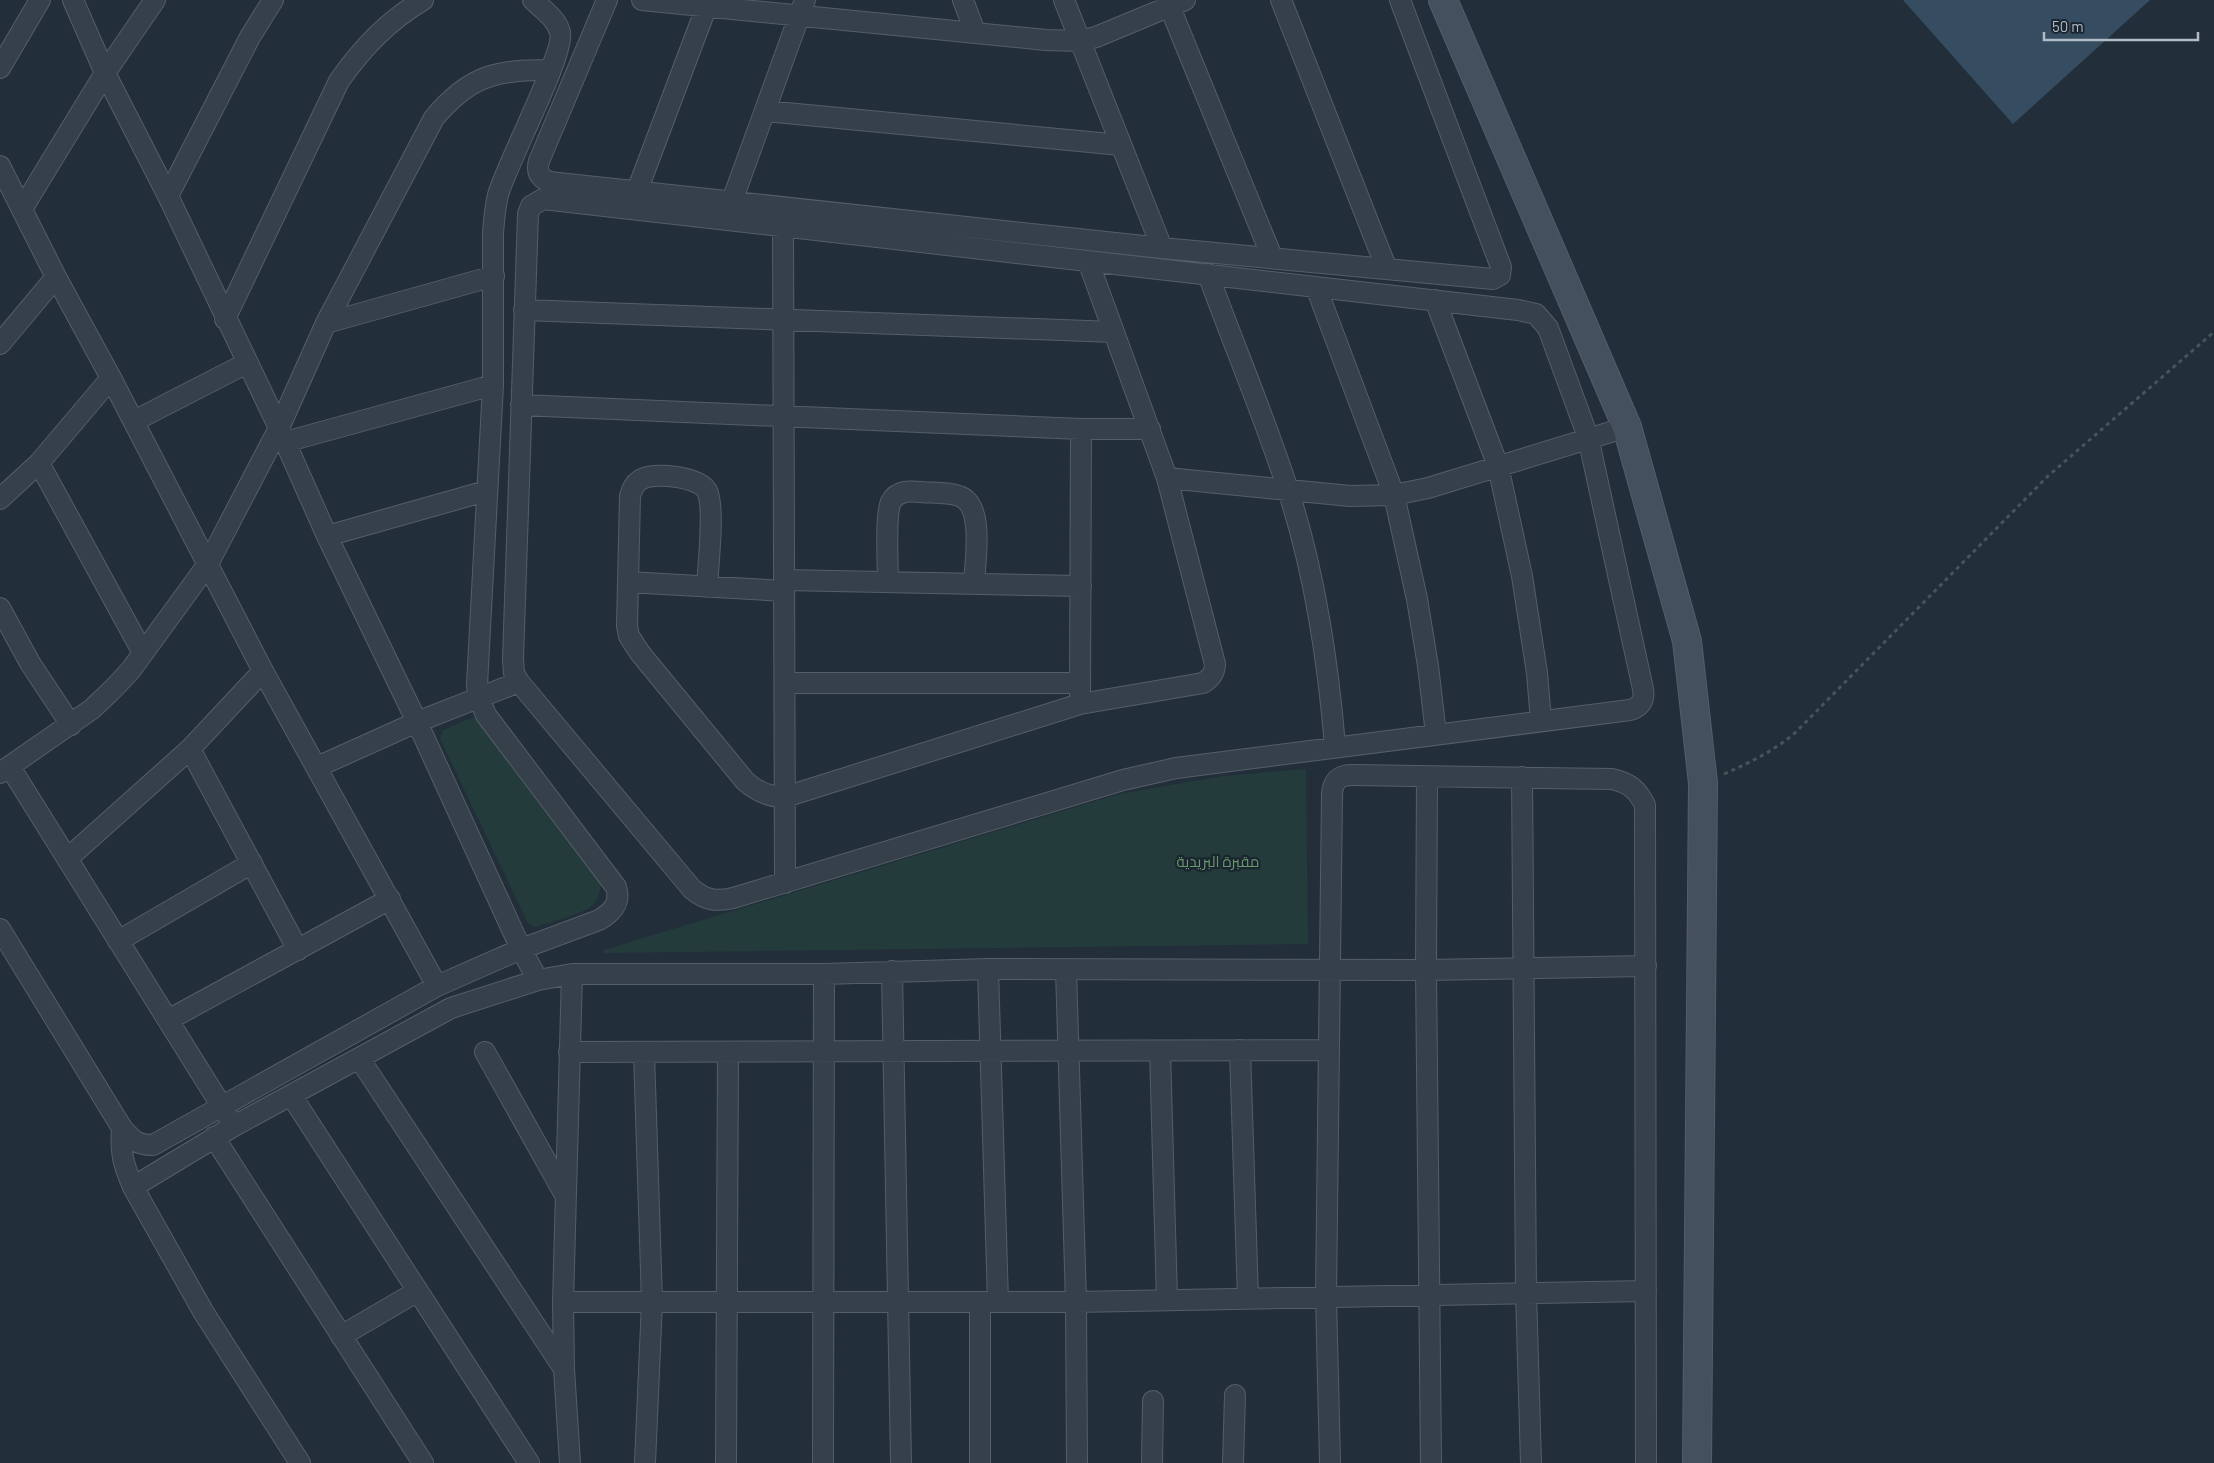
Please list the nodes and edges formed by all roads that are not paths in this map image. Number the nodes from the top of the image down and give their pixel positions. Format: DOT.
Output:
graph roads {
  1 [pos="40,0"];
  2 [pos="73,0"];
  3 [pos="155,0"];
  4 [pos="273,0"];
  5 [pos="423,0"];
  6 [pos="533,0"];
  7 [pos="607,0"];
  8 [pos="642,0"];
  9 [pos="963,0"];
  10 [pos="1064,0"];
  11 [pos="1280,0"];
  12 [pos="1400,0"];
  13 [pos="1444,0"];
  14 [pos="1174,2"];
  15 [pos="706,4"];
  16 [pos="803,7"];
  17 [pos="975,32"];
  18 [pos="1080,41"];
  19 [pos="0,68"];
  20 [pos="550,70"];
  21 [pos="105,73"];
  22 [pos="765,110"];
  23 [pos="1121,145"];
  24 [pos="0,166"];
  25 [pos="637,191"];
  26 [pos="168,196"];
  27 [pos="732,201"];
  28 [pos="22,209"];
  29 [pos="783,226"];
  30 [pos="1162,248"];
  31 [pos="1272,257"];
  32 [pos="1088,261"];
  33 [pos="1386,267"];
  34 [pos="1208,274"];
  35 [pos="494,276"];
  36 [pos="56,277"];
  37 [pos="1316,287"];
  38 [pos="1435,300"];
  39 [pos="524,310"];
  40 [pos="226,319"];
  41 [pos="783,320"];
  42 [pos="326,323"];
  43 [pos="1114,332"];
  44 [pos="0,344"];
  45 [pos="247,363"];
  46 [pos="111,378"];
  47 [pos="493,385"];
  48 [pos="521,405"];
  49 [pos="784,417"];
  50 [pos="134,421"];
  51 [pos="1627,427"];
  52 [pos="1081,429"];
  53 [pos="1150,429"];
  54 [pos="282,435"];
  55 [pos="1588,437"];
  56 [pos="39,463"];
  57 [pos="1498,466"];
  58 [pos="1168,478"];
  59 [pos="1288,490"];
  60 [pos="486,491"];
  61 [pos="1394,495"];
  62 [pos="0,499"];
  63 [pos="327,536"];
  64 [pos="208,564"];
  65 [pos="628,582"];
  66 [pos="888,582"];
  67 [pos="974,584"];
  68 [pos="784,586"];
  69 [pos="1081,586"];
  70 [pos="707,587"];
  71 [pos="0,608"];
  72 [pos="143,654"];
  73 [pos="264,671"];
  74 [pos="519,682"];
  75 [pos="785,683"];
  76 [pos="1080,683"];
  77 [pos="479,698"];
  78 [pos="1080,704"];
  79 [pos="1542,721"];
  80 [pos="417,722"];
  81 [pos="71,725"];
  82 [pos="1436,734"];
  83 [pos="1335,746"];
  84 [pos="190,749"];
  85 [pos="317,767"];
  86 [pos="5,770"];
  87 [pos="1427,777"];
  88 [pos="1522,777"];
  89 [pos="785,797"];
  90 [pos="67,859"];
  91 [pos="252,863"];
  92 [pos="785,882"];
  93 [pos="390,899"];
  94 [pos="0,928"];
  95 [pos="118,941"];
  96 [pos="521,949"];
  97 [pos="298,950"];
  98 [pos="1524,966"];
  99 [pos="1646,966"];
  100 [pos="1330,969"];
  101 [pos="988,970"];
  102 [pos="1066,970"];
  103 [pos="1426,970"];
  104 [pos="892,971"];
  105 [pos="572,974"];
  106 [pos="824,974"];
  107 [pos="538,980"];
  108 [pos="437,986"];
  109 [pos="168,1020"];
  110 [pos="1240,1050"];
  111 [pos="1330,1050"];
  112 [pos="1070,1051"];
  113 [pos="1160,1051"];
  114 [pos="485,1052"];
  115 [pos="569,1052"];
  116 [pos="728,1052"];
  117 [pos="825,1052"];
  118 [pos="893,1052"];
  119 [pos="990,1052"];
  120 [pos="644,1053"];
  121 [pos="359,1058"];
  122 [pos="292,1095"];
  123 [pos="222,1106"];
  124 [pos="234,1126"];
  125 [pos="122,1128"];
  126 [pos="214,1137"];
  127 [pos="134,1187"];
  128 [pos="566,1197"];
  129 [pos="1646,1290"];
  130 [pos="418,1291"];
  131 [pos="1526,1292"];
  132 [pos="1428,1294"];
  133 [pos="1326,1296"];
  134 [pos="1248,1298"];
  135 [pos="1167,1300"];
  136 [pos="563,1302"];
  137 [pos="652,1302"];
  138 [pos="726,1302"];
  139 [pos="824,1302"];
  140 [pos="898,1302"];
  141 [pos="989,1302"];
  142 [pos="1076,1302"];
  143 [pos="341,1336"];
  144 [pos="564,1369"];
  145 [pos="1235,1394"];
  146 [pos="1153,1401"];
  147 [pos="300,1463"];
  148 [pos="423,1463"];
  149 [pos="529,1463"];
  150 [pos="570,1463"];
  151 [pos="645,1463"];
  152 [pos="726,1463"];
  153 [pos="823,1463"];
  154 [pos="900,1463"];
  155 [pos="980,1463"];
  156 [pos="1076,1463"];
  157 [pos="1152,1463"];
  158 [pos="1233,1463"];
  159 [pos="1330,1463"];
  160 [pos="1431,1463"];
  161 [pos="1531,1463"];
  162 [pos="1646,1463"];
  163 [pos="1697,1463"];
  1 -- 19 [label="street"];
  2 -- 21 [label="street"];
  3 -- 21 [label="street"];
  4 -- 26 [label="street"];
  5 -- 40 [label="street"];
  6 -- 20 [label="street"];
  7 -- 25 [label="street"];
  8 -- 15 [label="street"];
  9 -- 17 [label="street"];
  10 -- 18 [label="street"];
  11 -- 33 [label="street"];
  12 -- 33 [label="street"];
  13 -- 51 [label="street"];
  14 -- 18 [label="street"];
  14 -- 31 [label="street"];
  15 -- 16 [label="street"];
  15 -- 25 [label="street"];
  16 -- 17 [label="street"];
  16 -- 22 [label="street"];
  17 -- 18 [label="street"];
  18 -- 23 [label="street"];
  20 -- 35 [label="street"];
  20 -- 42 [label="street"];
  21 -- 26 [label="street"];
  21 -- 28 [label="street"];
  22 -- 23 [label="street"];
  22 -- 27 [label="street"];
  23 -- 30 [label="street"];
  24 -- 28 [label="street"];
  25 -- 27 [label="street"];
  26 -- 40 [label="street"];
  27 -- 30 [label="street"];
  28 -- 36 [label="street"];
  29 -- 32 [label="street"];
  29 -- 39 [label="street"];
  29 -- 41 [label="street"];
  30 -- 31 [label="street"];
  31 -- 33 [label="street"];
  32 -- 34 [label="street"];
  32 -- 43 [label="street"];
  34 -- 37 [label="street"];
  34 -- 59 [label="street"];
  35 -- 42 [label="street"];
  35 -- 47 [label="street"];
  36 -- 44 [label="street"];
  36 -- 46 [label="street"];
  37 -- 38 [label="street"];
  37 -- 61 [label="street"];
  38 -- 55 [label="street"];
  38 -- 57 [label="street"];
  39 -- 41 [label="street"];
  39 -- 48 [label="street"];
  40 -- 45 [label="street"];
  41 -- 43 [label="street"];
  41 -- 49 [label="street"];
  42 -- 54 [label="street"];
  43 -- 53 [label="street"];
  45 -- 50 [label="street"];
  45 -- 54 [label="street"];
  46 -- 50 [label="street"];
  46 -- 56 [label="street"];
  47 -- 54 [label="street"];
  47 -- 60 [label="street"];
  48 -- 49 [label="street"];
  48 -- 74 [label="street"];
  49 -- 52 [label="street"];
  49 -- 68 [label="street"];
  50 -- 64 [label="street"];
  51 -- 55 [label="street"];
  51 -- 163 [label="street"];
  52 -- 53 [label="street"];
  52 -- 69 [label="street"];
  53 -- 58 [label="street"];
  54 -- 63 [label="street"];
  54 -- 64 [label="street"];
  55 -- 57 [label="street"];
  55 -- 79 [label="street"];
  56 -- 62 [label="street"];
  56 -- 72 [label="street"];
  57 -- 61 [label="street"];
  57 -- 79 [label="street"];
  58 -- 59 [label="street"];
  58 -- 78 [label="street"];
  59 -- 61 [label="street"];
  59 -- 83 [label="street"];
  60 -- 63 [label="street"];
  60 -- 77 [label="street"];
  61 -- 82 [label="street"];
  63 -- 80 [label="street"];
  64 -- 72 [label="street"];
  64 -- 73 [label="street"];
  65 -- 70 [label="street"];
  65 -- 70 [label="street"];
  65 -- 89 [label="street"];
  66 -- 67 [label="street"];
  66 -- 67 [label="street"];
  66 -- 68 [label="street"];
  67 -- 69 [label="street"];
  68 -- 70 [label="street"];
  68 -- 75 [label="street"];
  69 -- 76 [label="street"];
  71 -- 81 [label="street"];
  72 -- 81 [label="street"];
  73 -- 84 [label="street"];
  73 -- 85 [label="street"];
  74 -- 77 [label="street"];
  74 -- 92 [label="street"];
  75 -- 76 [label="street"];
  75 -- 89 [label="street"];
  76 -- 78 [label="street"];
  77 -- 80 [label="street"];
  77 -- 96 [label="street"];
  78 -- 89 [label="street"];
  79 -- 82 [label="street"];
  80 -- 85 [label="street"];
  80 -- 96 [label="street"];
  81 -- 86 [label="street"];
  82 -- 83 [label="street"];
  83 -- 92 [label="street"];
  84 -- 90 [label="street"];
  84 -- 91 [label="street"];
  85 -- 93 [label="street"];
  86 -- 90 [label="street"];
  87 -- 88 [label="street"];
  87 -- 100 [label="street"];
  87 -- 103 [label="street"];
  88 -- 98 [label="street"];
  88 -- 99 [label="street"];
  89 -- 92 [label="street"];
  90 -- 95 [label="street"];
  91 -- 95 [label="street"];
  91 -- 97 [label="street"];
  93 -- 97 [label="street"];
  93 -- 108 [label="street"];
  94 -- 125 [label="street"];
  95 -- 109 [label="street"];
  96 -- 107 [label="street"];
  96 -- 108 [label="street"];
  97 -- 109 [label="street"];
  98 -- 99 [label="street"];
  98 -- 103 [label="street"];
  98 -- 131 [label="street"];
  99 -- 129 [label="street"];
  100 -- 102 [label="street"];
  100 -- 103 [label="street"];
  100 -- 111 [label="street"];
  101 -- 102 [label="street"];
  101 -- 104 [label="street"];
  101 -- 119 [label="street"];
  102 -- 112 [label="street"];
  103 -- 132 [label="street"];
  104 -- 106 [label="street"];
  104 -- 118 [label="street"];
  105 -- 106 [label="street"];
  105 -- 107 [label="street"];
  105 -- 115 [label="street"];
  106 -- 117 [label="street"];
  107 -- 121 [label="street"];
  108 -- 123 [label="street"];
  109 -- 123 [label="street"];
  110 -- 111 [label="street"];
  110 -- 113 [label="street"];
  110 -- 134 [label="street"];
  111 -- 133 [label="street"];
  112 -- 113 [label="street"];
  112 -- 119 [label="street"];
  112 -- 142 [label="street"];
  113 -- 135 [label="street"];
  114 -- 128 [label="street"];
  115 -- 120 [label="street"];
  115 -- 128 [label="street"];
  116 -- 117 [label="street"];
  116 -- 120 [label="street"];
  116 -- 138 [label="street"];
  117 -- 118 [label="street"];
  117 -- 139 [label="street"];
  118 -- 119 [label="street"];
  118 -- 140 [label="street"];
  119 -- 141 [label="street"];
  120 -- 137 [label="street"];
  121 -- 122 [label="street"];
  121 -- 144 [label="street"];
  122 -- 124 [label="street"];
  122 -- 130 [label="street"];
  123 -- 124 [label="street"];
  123 -- 125 [label="street"];
  124 -- 126 [label="street"];
  125 -- 127 [label="street"];
  126 -- 127 [label="street"];
  126 -- 143 [label="street"];
  127 -- 147 [label="street"];
  128 -- 136 [label="street"];
  129 -- 131 [label="street"];
  129 -- 162 [label="street"];
  130 -- 143 [label="street"];
  130 -- 149 [label="street"];
  131 -- 132 [label="street"];
  131 -- 161 [label="street"];
  132 -- 133 [label="street"];
  132 -- 160 [label="street"];
  133 -- 134 [label="street"];
  133 -- 159 [label="street"];
  134 -- 135 [label="street"];
  135 -- 142 [label="street"];
  136 -- 137 [label="street"];
  136 -- 144 [label="street"];
  137 -- 138 [label="street"];
  137 -- 151 [label="street"];
  138 -- 139 [label="street"];
  138 -- 152 [label="street"];
  139 -- 140 [label="street"];
  139 -- 153 [label="street"];
  140 -- 141 [label="street"];
  140 -- 154 [label="street"];
  141 -- 142 [label="street"];
  141 -- 155 [label="street"];
  142 -- 156 [label="street"];
  143 -- 148 [label="street"];
  144 -- 150 [label="street"];
  145 -- 158 [label="street"];
  146 -- 157 [label="street"];
}
